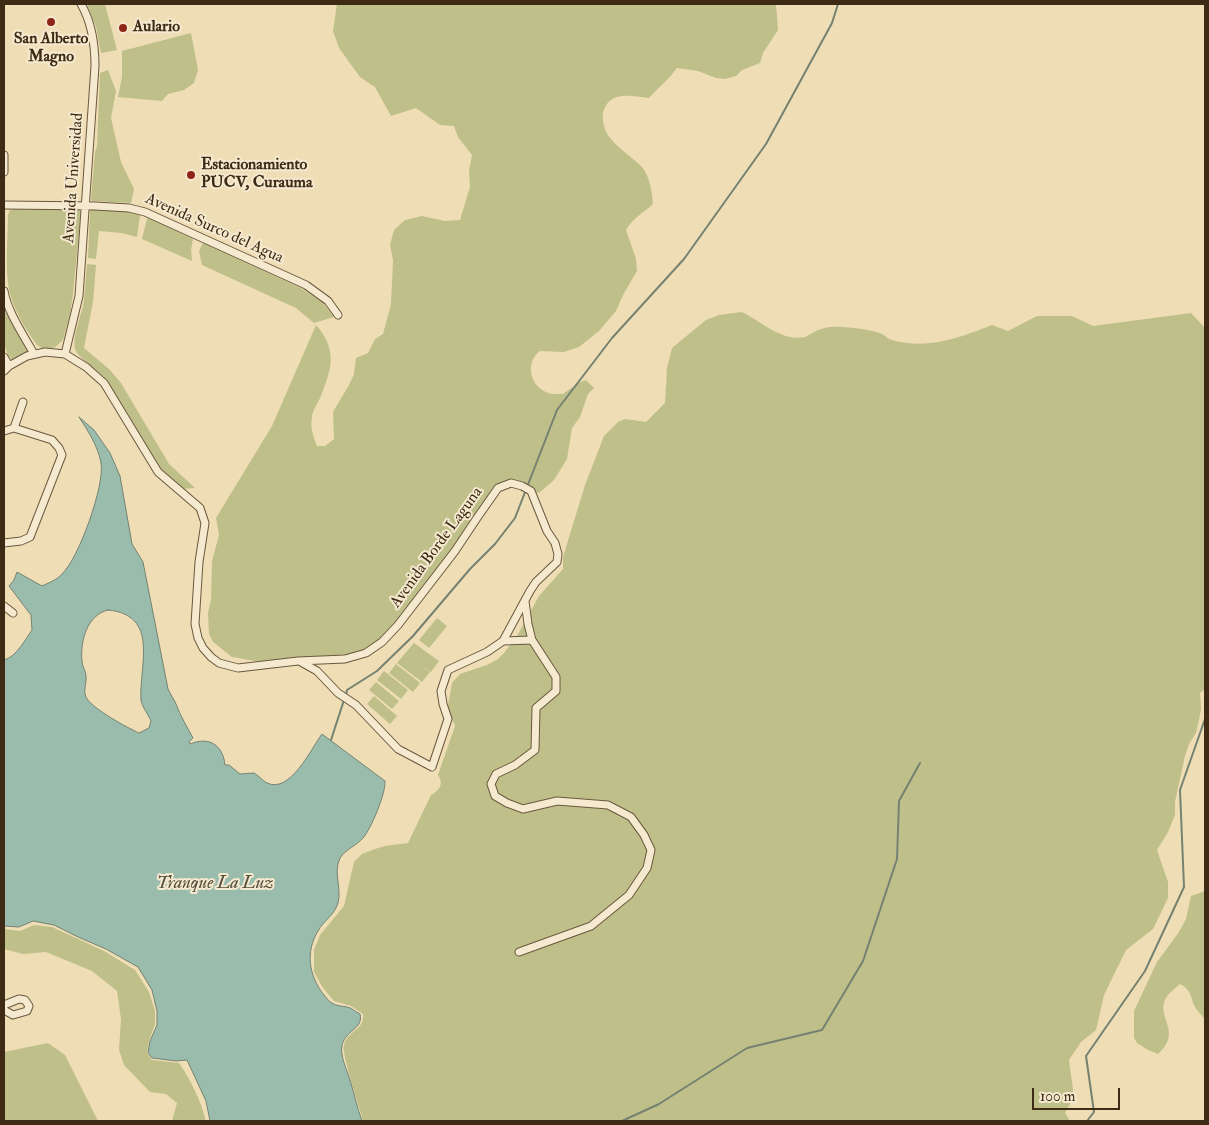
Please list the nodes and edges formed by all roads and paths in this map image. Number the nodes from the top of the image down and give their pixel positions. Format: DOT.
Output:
graph roads {
  1 [pos="81,4"];
  2 [pos="4,155"];
  3 [pos="4,172"];
  4 [pos="4,205"];
  5 [pos="85,205"];
  6 [pos="4,291"];
  7 [pos="338,315"];
  8 [pos="69,340"];
  9 [pos="51,352"];
  10 [pos="34,354"];
  11 [pos="65,354"];
  12 [pos="4,357"];
  13 [pos="78,362"];
  14 [pos="7,369"];
  15 [pos="23,402"];
  16 [pos="14,428"];
  17 [pos="4,432"];
  18 [pos="4,543"];
  19 [pos="525,601"];
  20 [pos="4,606"];
  21 [pos="13,613"];
  22 [pos="532,640"];
  23 [pos="503,641"];
  24 [pos="298,661"];
  25 [pos="519,952"];
  26 [pos="4,1004"];
  27 [pos="4,1010"];
  1 -- 5 [label="street, Avenida Universidad"];
  2 -- 3 [label="street"];
  4 -- 5 [label="street, Avenida Surco del Agua"];
  5 -- 7 [label="street, Avenida Surco del Agua"];
  5 -- 8 [label="street, Avenida Universidad"];
  6 -- 10 [label="street"];
  8 -- 9 [label="street"];
  8 -- 11 [label="street, Avenida Universidad"];
  8 -- 13 [label="street"];
  9 -- 10 [label="street, Avenida Borde Laguna"];
  9 -- 11 [label="street, Avenida Borde Laguna"];
  10 -- 14 [label="street, Avenida Borde Laguna"];
  11 -- 13 [label="street, Avenida Borde Laguna"];
  12 -- 14 [label="street"];
  13 -- 24 [label="street, Avenida Borde Laguna"];
  15 -- 16 [label="street"];
  16 -- 17 [label="street"];
  16 -- 18 [label="street"];
  19 -- 22 [label="street"];
  19 -- 23 [label="street, Avenida Borde Laguna"];
  19 -- 24 [label="street, Avenida Borde Laguna"];
  20 -- 21 [label="street"];
  22 -- 23 [label="street"];
  22 -- 25 [label="street"];
  23 -- 24 [label="street"];
  26 -- 27 [label="street"];
}
